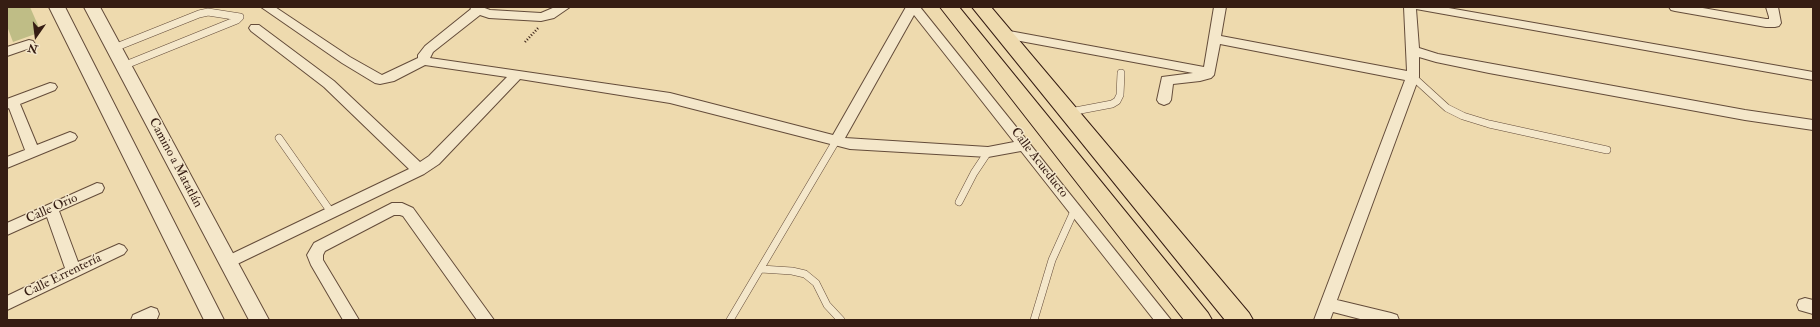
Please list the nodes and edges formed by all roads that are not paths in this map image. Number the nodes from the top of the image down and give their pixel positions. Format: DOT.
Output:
graph roads {
  1 [pos="57,7"];
  2 [pos="92,7"];
  3 [pos="267,7"];
  4 [pos="564,7"];
  5 [pos="950,7"];
  6 [pos="981,7"];
  7 [pos="1220,7"];
  8 [pos="1410,7"];
  9 [pos="1421,7"];
  10 [pos="1675,7"];
  11 [pos="1772,7"];
  12 [pos="909,8"];
  13 [pos="1698,9"];
  14 [pos="481,10"];
  15 [pos="256,28"];
  16 [pos="1004,34"];
  17 [pos="1215,39"];
  18 [pos="29,44"];
  19 [pos="114,48"];
  20 [pos="1413,50"];
  21 [pos="7,52"];
  22 [pos="424,60"];
  23 [pos="123,66"];
  24 [pos="1209,72"];
  25 [pos="1121,73"];
  26 [pos="516,74"];
  27 [pos="1813,76"];
  28 [pos="1413,77"];
  29 [pos="50,87"];
  30 [pos="1164,100"];
  31 [pos="10,103"];
  32 [pos="1068,112"];
  33 [pos="1813,125"];
  34 [pos="70,137"];
  35 [pos="280,138"];
  36 [pos="836,141"];
  37 [pos="1024,145"];
  38 [pos="1607,150"];
  39 [pos="33,152"];
  40 [pos="988,152"];
  41 [pos="7,163"];
  42 [pos="419,170"];
  43 [pos="97,188"];
  44 [pos="960,202"];
  45 [pos="51,209"];
  46 [pos="1076,210"];
  47 [pos="331,212"];
  48 [pos="7,229"];
  49 [pos="119,250"];
  50 [pos="228,262"];
  51 [pos="760,269"];
  52 [pos="74,271"];
  53 [pos="7,303"];
  54 [pos="1329,305"];
  55 [pos="214,320"];
  56 [pos="259,320"];
  57 [pos="351,320"];
  58 [pos="486,320"];
  59 [pos="730,320"];
  60 [pos="841,320"];
  61 [pos="1034,320"];
  62 [pos="1163,320"];
  63 [pos="1199,320"];
  64 [pos="1240,320"];
  65 [pos="1322,320"];
  66 [pos="1391,320"];
  1 -- 55 [label="street"];
  2 -- 19 [label="street, Camino a Matatlán"];
  3 -- 22 [label="street"];
  4 -- 14 [label="street"];
  5 -- 63 [label="highway"];
  6 -- 16 [label="highway"];
  7 -- 17 [label="street"];
  8 -- 20 [label="street"];
  9 -- 27 [label="street"];
  10 -- 13 [label="street"];
  11 -- 13 [label="street"];
  12 -- 36 [label="street"];
  12 -- 37 [label="street, Calle Acueducto"];
  14 -- 22 [label="street"];
  15 -- 42 [label="street"];
  16 -- 24 [label="street"];
  16 -- 32 [label="highway"];
  17 -- 24 [label="street"];
  17 -- 28 [label="street"];
  18 -- 21 [label="street"];
  19 -- 23 [label="street, Camino a Matatlán"];
  19 -- 23 [label="lane"];
  20 -- 28 [label="street"];
  20 -- 33 [label="street"];
  22 -- 26 [label="street"];
  23 -- 50 [label="street, Camino a Matatlán"];
  24 -- 30 [label="street"];
  25 -- 32 [label="lane"];
  26 -- 36 [label="street"];
  26 -- 42 [label="street"];
  28 -- 38 [label="lane"];
  28 -- 54 [label="street"];
  29 -- 31 [label="street"];
  31 -- 39 [label="street"];
  32 -- 64 [label="highway"];
  34 -- 39 [label="street"];
  35 -- 47 [label="lane"];
  36 -- 40 [label="street"];
  36 -- 51 [label="lane"];
  37 -- 40 [label="street"];
  37 -- 46 [label="street, Calle Acueducto"];
  39 -- 41 [label="street"];
  40 -- 44 [label="lane"];
  42 -- 47 [label="street"];
  43 -- 45 [label="street, Calle Orio"];
  45 -- 48 [label="street, Calle Orio"];
  45 -- 52 [label="street"];
  46 -- 61 [label="lane"];
  46 -- 62 [label="street, Calle Acueducto"];
  47 -- 50 [label="street"];
  49 -- 52 [label="street, Calle Errentería"];
  50 -- 56 [label="street, Camino a Matatlán"];
  51 -- 59 [label="lane"];
  51 -- 60 [label="lane"];
  52 -- 53 [label="street, Calle Errentería"];
  54 -- 65 [label="street"];
  54 -- 66 [label="street"];
  57 -- 58 [label="street"];
}
